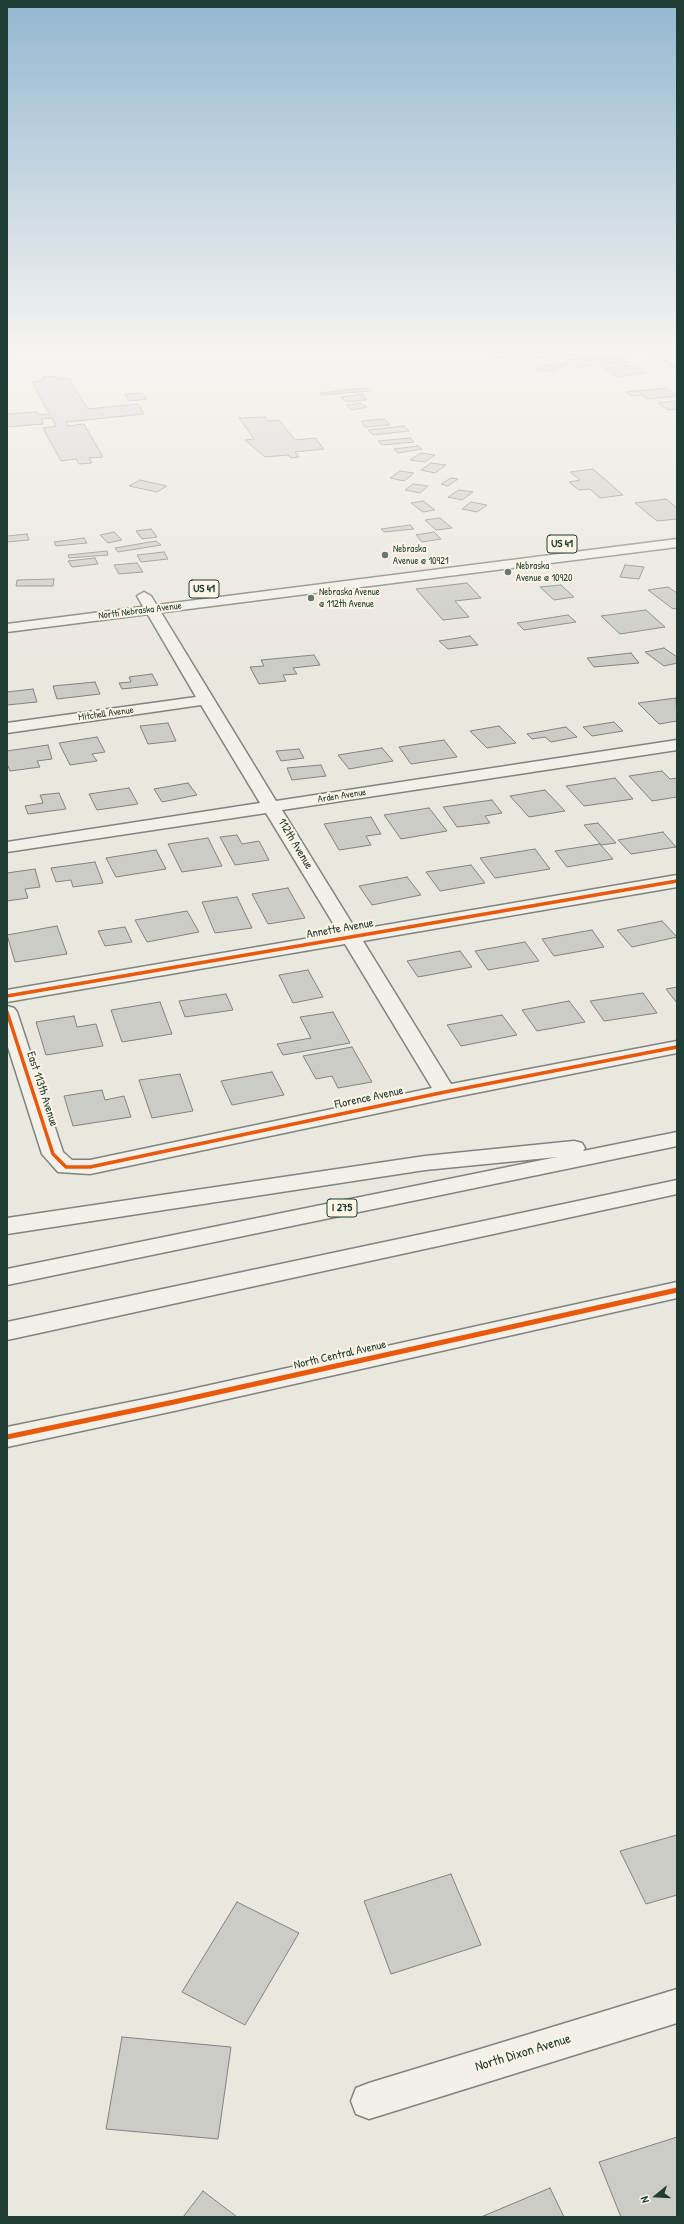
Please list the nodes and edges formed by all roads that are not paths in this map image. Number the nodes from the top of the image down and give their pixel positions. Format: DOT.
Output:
graph roads {
  1 [pos="628,535"];
  2 [pos="677,543"];
  3 [pos="642,548"];
  4 [pos="146,599"];
  5 [pos="7,628"];
  6 [pos="206,700"];
  7 [pos="7,728"];
  8 [pos="677,745"];
  9 [pos="272,807"];
  10 [pos="7,847"];
  11 [pos="677,881"];
  12 [pos="351,937"];
  13 [pos="7,996"];
  14 [pos="7,1012"];
  15 [pos="677,1047"];
  16 [pos="445,1092"];
  17 [pos="677,1138"];
  18 [pos="66,1167"];
  19 [pos="677,1187"];
  20 [pos="7,1226"];
  21 [pos="7,1277"];
  22 [pos="677,1290"];
  23 [pos="82,1316"];
  24 [pos="7,1331"];
  25 [pos="7,1339"];
  26 [pos="7,1437"];
  27 [pos="677,2006"];
  28 [pos="369,2101"];
  1 -- 3 [label="main road"];
  2 -- 3 [label="main road, North Nebraska Avenue / US 41"];
  3 -- 4 [label="main road, North Nebraska Avenue / US 41"];
  4 -- 5 [label="main road, North Nebraska Avenue / US 41"];
  4 -- 6 [label="main road, 112th Avenue"];
  6 -- 7 [label="main road, Mitchell Avenue"];
  6 -- 9 [label="main road, 112th Avenue"];
  8 -- 9 [label="main road, Arden Avenue"];
  9 -- 10 [label="main road, Arden Avenue"];
  9 -- 12 [label="main road, 112th Avenue"];
  11 -- 12 [label="main road, Annette Avenue"];
  12 -- 13 [label="main road, Annette Avenue"];
  12 -- 16 [label="main road, 112th Avenue"];
  14 -- 18 [label="main road, East 113th Avenue"];
  15 -- 16 [label="main road, Florence Avenue"];
  16 -- 18 [label="main road, Florence Avenue"];
  17 -- 20 [label="main road"];
  17 -- 21 [label="main road, I 275"];
  19 -- 23 [label="main road"];
  22 -- 26 [label="main road, North Central Avenue"];
  23 -- 24 [label="main road"];
  23 -- 25 [label="main road"];
  27 -- 28 [label="main road, North Dixon Avenue"];
}
